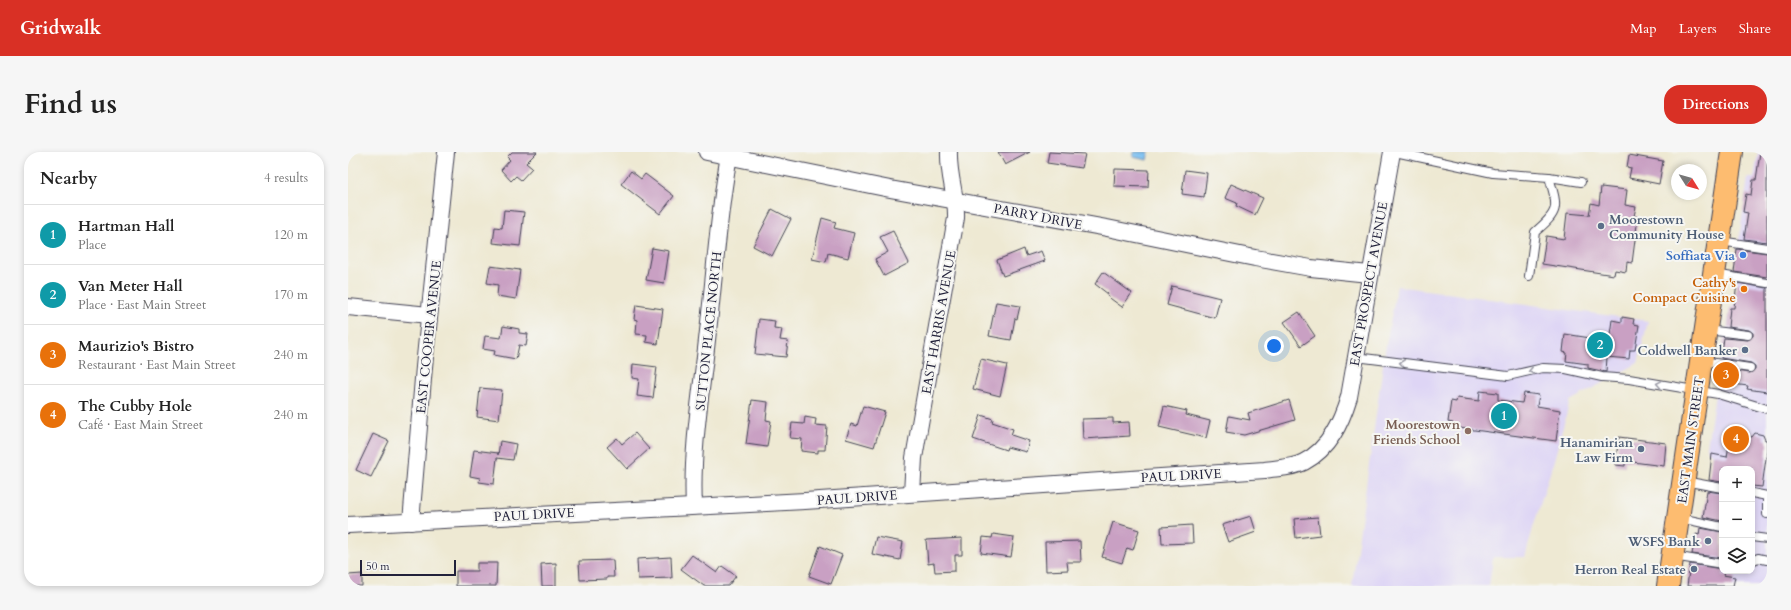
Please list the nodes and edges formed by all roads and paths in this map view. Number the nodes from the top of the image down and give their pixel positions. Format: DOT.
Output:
graph roads {
  1 [pos="446,152"];
  2 [pos="707,152"];
  3 [pos="949,152"];
  4 [pos="1392,152"];
  5 [pos="1395,152"];
  6 [pos="1732,152"];
  7 [pos="729,156"];
  8 [pos="1549,178"];
  9 [pos="1581,182"];
  10 [pos="954,201"];
  11 [pos="1719,240"];
  12 [pos="1767,248"];
  13 [pos="1369,274"];
  14 [pos="1714,274"];
  15 [pos="1530,276"];
  16 [pos="1767,284"];
  17 [pos="348,307"];
  18 [pos="429,315"];
  19 [pos="1706,330"];
  20 [pos="1748,336"];
  21 [pos="1356,357"];
  22 [pos="1702,361"];
  23 [pos="1750,368"];
  24 [pos="1698,390"];
  25 [pos="1767,410"];
  26 [pos="1343,416"];
  27 [pos="1684,481"];
  28 [pos="1719,487"];
  29 [pos="912,493"];
  30 [pos="1755,494"];
  31 [pos="1767,496"];
  32 [pos="1767,500"];
  33 [pos="694,506"];
  34 [pos="1767,514"];
  35 [pos="1679,518"];
  36 [pos="411,522"];
  37 [pos="348,525"];
  38 [pos="1719,526"];
  39 [pos="1755,537"];
  40 [pos="1767,539"];
  41 [pos="1673,556"];
  42 [pos="1755,560"];
  43 [pos="1767,560"];
  44 [pos="1719,564"];
  45 [pos="1668,586"];
  1 -- 18 [label="street, EAST COOPER AVENUE"];
  2 -- 7 [label="street, PARRY DRIVE"];
  3 -- 10 [label="street, EAST HARRIS AVENUE"];
  4 -- 13 [label="street, EAST PROSPECT AVENUE"];
  5 -- 8 [label="lane"];
  6 -- 11 [label="main road, EAST MAIN STREET"];
  7 -- 10 [label="street, PARRY DRIVE"];
  7 -- 33 [label="street, SUTTON PLACE NORTH"];
  8 -- 9 [label="lane"];
  8 -- 15 [label="lane"];
  10 -- 13 [label="street, PARRY DRIVE"];
  10 -- 29 [label="street, EAST HARRIS AVENUE"];
  11 -- 12 [label="lane"];
  11 -- 14 [label="main road, EAST MAIN STREET"];
  13 -- 21 [label="street, EAST PROSPECT AVENUE"];
  14 -- 16 [label="lane"];
  14 -- 19 [label="main road, EAST MAIN STREET"];
  17 -- 18 [label="street"];
  18 -- 36 [label="street, EAST COOPER AVENUE"];
  19 -- 20 [label="lane"];
  19 -- 22 [label="main road, EAST MAIN STREET"];
  24 -- 21 [label="lane, one-way"];
  21 -- 26 [label="street, EAST PROSPECT AVENUE"];
  22 -- 23 [label="lane"];
  22 -- 24 [label="main road, EAST MAIN STREET"];
  24 -- 25 [label="lane"];
  24 -- 27 [label="main road, EAST MAIN STREET"];
  26 -- 29 [label="street, PAUL DRIVE"];
  27 -- 28 [label="lane"];
  27 -- 35 [label="main road, EAST MAIN STREET"];
  29 -- 33 [label="street, PAUL DRIVE"];
  30 -- 31 [label="lane"];
  32 -- 34 [label="lane"];
  33 -- 36 [label="street, PAUL DRIVE"];
  35 -- 38 [label="lane"];
  35 -- 41 [label="main road, EAST MAIN STREET"];
  36 -- 37 [label="street, PAUL DRIVE"];
  39 -- 40 [label="lane"];
  41 -- 44 [label="lane"];
  41 -- 45 [label="main road, EAST MAIN STREET"];
  42 -- 43 [label="lane"];
}
